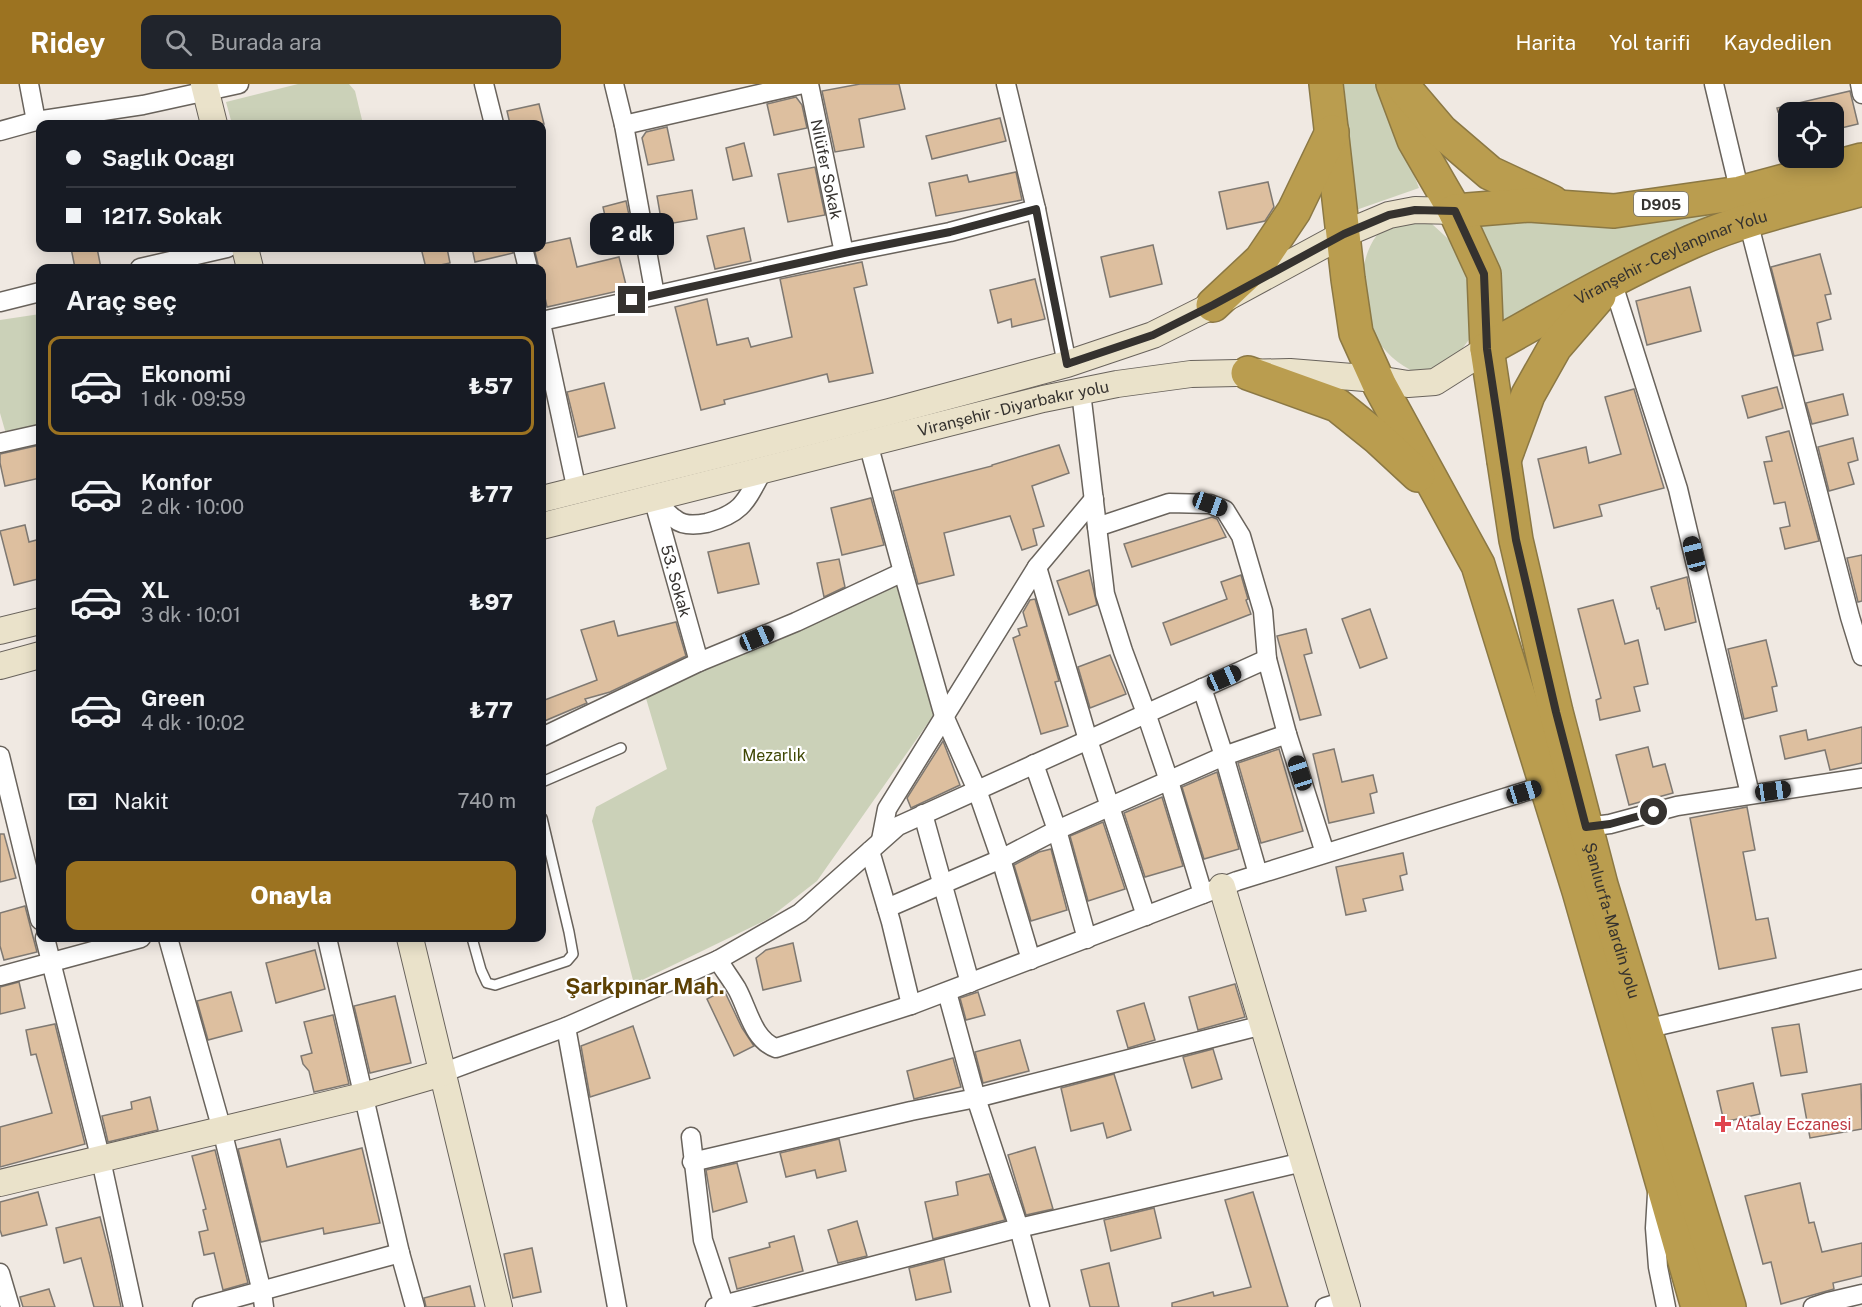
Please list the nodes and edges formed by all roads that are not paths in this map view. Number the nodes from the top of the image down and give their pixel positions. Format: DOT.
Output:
graph roads {
  1 [pos="29,84"];
  2 [pos="238,84"];
  3 [pos="484,84"];
  4 [pos="614,84"];
  5 [pos="803,84"];
  6 [pos="809,84"];
  7 [pos="1005,84"];
  8 [pos="1326,84"];
  9 [pos="1393,84"];
  10 [pos="1400,84"];
  11 [pos="1714,84"];
  12 [pos="1860,84"];
  13 [pos="205,88"];
  14 [pos="1862,94"];
  15 [pos="43,120"];
  16 [pos="213,120"];
  17 [pos="493,120"];
  18 [pos="36,121"];
  19 [pos="624,125"];
  20 [pos="0,130"];
  21 [pos="1332,132"];
  22 [pos="1862,160"];
  23 [pos="1862,189"];
  24 [pos="1564,207"];
  25 [pos="1744,207"];
  26 [pos="1036,209"];
  27 [pos="1455,211"];
  28 [pos="1344,234"];
  29 [pos="210,252"];
  30 [pos="844,253"];
  31 [pos="157,264"];
  32 [pos="1612,281"];
  33 [pos="36,293"];
  34 [pos="655,295"];
  35 [pos="0,302"];
  36 [pos="1213,305"];
  37 [pos="546,320"];
  38 [pos="546,347"];
  39 [pos="1487,349"];
  40 [pos="1067,364"];
  41 [pos="1248,373"];
  42 [pos="1377,379"];
  43 [pos="1081,392"];
  44 [pos="36,435"];
  45 [pos="0,443"];
  46 [pos="868,443"];
  47 [pos="1504,461"];
  48 [pos="763,470"];
  49 [pos="577,490"];
  50 [pos="1439,495"];
  51 [pos="546,498"];
  52 [pos="653,498"];
  53 [pos="1094,499"];
  54 [pos="546,525"];
  55 [pos="1097,527"];
  56 [pos="1037,567"];
  57 [pos="903,572"];
  58 [pos="36,622"];
  59 [pos="0,632"];
  60 [pos="1862,656"];
  61 [pos="36,657"];
  62 [pos="1267,659"];
  63 [pos="699,662"];
  64 [pos="0,666"];
  65 [pos="1202,688"];
  66 [pos="1146,713"];
  67 [pos="944,716"];
  68 [pos="1287,734"];
  69 [pos="546,735"];
  70 [pos="1088,740"];
  71 [pos="621,748"];
  72 [pos="0,756"];
  73 [pos="1224,756"];
  74 [pos="1034,764"];
  75 [pos="1862,778"];
  76 [pos="546,780"];
  77 [pos="1168,781"];
  78 [pos="1546,785"];
  79 [pos="977,790"];
  80 [pos="1750,794"];
  81 [pos="1110,806"];
  82 [pos="923,814"];
  83 [pos="1586,827"];
  84 [pos="1057,830"];
  85 [pos="546,835"];
  86 [pos="875,845"];
  87 [pos="1325,853"];
  88 [pos="1001,859"];
  89 [pos="1258,874"];
  90 [pos="942,884"];
  91 [pos="1212,890"];
  92 [pos="36,904"];
  93 [pos="887,908"];
  94 [pos="1146,916"];
  95 [pos="1088,939"];
  96 [pos="46,942"];
  97 [pos="126,942"];
  98 [pos="169,942"];
  99 [pos="328,942"];
  100 [pos="411,942"];
  101 [pos="473,942"];
  102 [pos="718,960"];
  103 [pos="1031,960"];
  104 [pos="51,962"];
  105 [pos="0,976"];
  106 [pos="1862,979"];
  107 [pos="970,983"];
  108 [pos="947,992"];
  109 [pos="911,1005"];
  110 [pos="1263,1025"];
  111 [pos="566,1026"];
  112 [pos="1645,1029"];
  113 [pos="442,1073"];
  114 [pos="363,1096"];
  115 [pos="976,1098"];
  116 [pos="222,1130"];
  117 [pos="691,1137"];
  118 [pos="101,1160"];
  119 [pos="692,1162"];
  120 [pos="1303,1162"];
  121 [pos="1659,1171"];
  122 [pos="0,1183"];
  123 [pos="1019,1228"];
  124 [pos="400,1253"];
  125 [pos="0,1273"];
  126 [pos="1862,1294"];
  127 [pos="263,1300"];
  128 [pos="1339,1305"];
  129 [pos="722,1306"];
  130 [pos="10,1307"];
  131 [pos="133,1307"];
  132 [pos="202,1307"];
  133 [pos="415,1307"];
  134 [pos="499,1307"];
  135 [pos="617,1307"];
  136 [pos="1040,1307"];
  137 [pos="1666,1307"];
  138 [pos="1698,1307"];
  139 [pos="1730,1307"];
  140 [pos="1813,1307"];
  1 -- 18 [label="street"];
  2 -- 13 [label="street"];
  3 -- 17 [label="street"];
  4 -- 19 [label="street"];
  5 -- 19 [label="street"];
  6 -- 30 [label="street, Nilüfer Sokak"];
  7 -- 26 [label="street"];
  8 -- 21 [label="highway"];
  9 -- 27 [label="highway, Şanlıurfa-Mardin yolu"];
  10 -- 24 [label="highway"];
  11 -- 25 [label="street"];
  12 -- 14 [label="street"];
  13 -- 15 [label="street"];
  13 -- 16 [label="main road"];
  18 -- 20 [label="street"];
  19 -- 34 [label="street"];
  21 -- 28 [label="highway"];
  21 -- 36 [label="highway"];
  22 -- 25 [label="highway, Viranşehir - Ceylanpınar Yolu / D905"];
  23 -- 25 [label="highway, Viranşehir - Ceylanpınar Yolu / D905"];
  24 -- 25 [label="highway, Viranşehir - Ceylanpınar Yolu / D905"];
  24 -- 27 [label="highway, Viranşehir - Ceylanpınar Yolu / D905"];
  25 -- 32 [label="highway, Viranşehir - Ceylanpınar Yolu / D905"];
  25 -- 60 [label="street"];
  26 -- 30 [label="street"];
  26 -- 40 [label="street"];
  27 -- 28 [label="main road, Viranşehir - Diyarbakır yolu"];
  27 -- 39 [label="highway, Şanlıurfa-Mardin yolu"];
  28 -- 36 [label="main road, Viranşehir - Diyarbakır yolu"];
  28 -- 42 [label="highway"];
  29 -- 31 [label="street"];
  30 -- 34 [label="street"];
  32 -- 39 [label="highway, Viranşehir - Ceylanpınar Yolu / D905"];
  32 -- 47 [label="highway"];
  32 -- 80 [label="street"];
  33 -- 35 [label="street"];
  34 -- 37 [label="street"];
  36 -- 40 [label="main road, Viranşehir - Diyarbakır yolu"];
  38 -- 49 [label="street"];
  39 -- 42 [label="main road, Viranşehir - Diyarbakır yolu"];
  39 -- 47 [label="highway, Şanlıurfa-Mardin yolu"];
  40 -- 49 [label="main road, Viranşehir - Diyarbakır yolu"];
  41 -- 42 [label="main road, Viranşehir - Diyarbakır yolu"];
  41 -- 43 [label="main road, Viranşehir - Diyarbakır yolu"];
  41 -- 50 [label="highway"];
  42 -- 50 [label="highway"];
  43 -- 46 [label="main road, Viranşehir - Diyarbakır yolu"];
  43 -- 53 [label="street"];
  44 -- 45 [label="street"];
  46 -- 48 [label="main road, Viranşehir - Diyarbakır yolu"];
  46 -- 57 [label="street"];
  47 -- 83 [label="highway, Şanlıurfa-Mardin yolu"];
  48 -- 52 [label="main road, Viranşehir - Diyarbakır yolu"];
  48 -- 52 [label="street"];
  49 -- 51 [label="main road, Viranşehir - Diyarbakır yolu"];
  50 -- 78 [label="highway"];
  52 -- 54 [label="main road, Viranşehir - Diyarbakır yolu"];
  52 -- 63 [label="street, 53. Sokak"];
  53 -- 55 [label="street"];
  53 -- 56 [label="street"];
  55 -- 62 [label="street"];
  55 -- 66 [label="street"];
  56 -- 67 [label="street"];
  56 -- 70 [label="street"];
  57 -- 63 [label="street"];
  57 -- 67 [label="street"];
  58 -- 59 [label="main road"];
  61 -- 64 [label="main road"];
  62 -- 65 [label="street"];
  62 -- 68 [label="street"];
  63 -- 69 [label="street"];
  65 -- 66 [label="street"];
  65 -- 73 [label="street"];
  66 -- 70 [label="street"];
  66 -- 77 [label="street"];
  67 -- 79 [label="street"];
  67 -- 86 [label="street"];
  68 -- 73 [label="street"];
  68 -- 87 [label="street"];
  70 -- 74 [label="street"];
  70 -- 81 [label="street"];
  71 -- 76 [label="lane"];
  72 -- 92 [label="street"];
  73 -- 77 [label="street"];
  73 -- 89 [label="street"];
  74 -- 79 [label="street"];
  74 -- 84 [label="street"];
  75 -- 80 [label="street"];
  77 -- 81 [label="street"];
  77 -- 91 [label="street"];
  78 -- 87 [label="street"];
  78 -- 121 [label="highway"];
  79 -- 82 [label="street"];
  79 -- 88 [label="street"];
  80 -- 83 [label="street"];
  81 -- 84 [label="street"];
  81 -- 94 [label="street"];
  82 -- 86 [label="street"];
  82 -- 90 [label="street"];
  83 -- 112 [label="highway, Şanlıurfa-Mardin yolu"];
  84 -- 88 [label="street"];
  84 -- 95 [label="street"];
  85 -- 101 [label="lane"];
  86 -- 93 [label="street"];
  86 -- 102 [label="street"];
  87 -- 89 [label="street"];
  88 -- 90 [label="street"];
  88 -- 103 [label="street"];
  89 -- 91 [label="street"];
  90 -- 93 [label="street"];
  90 -- 107 [label="street"];
  91 -- 94 [label="street"];
  91 -- 110 [label="main road"];
  93 -- 109 [label="street"];
  94 -- 95 [label="street"];
  95 -- 103 [label="street"];
  96 -- 104 [label="street"];
  97 -- 104 [label="street"];
  98 -- 116 [label="street"];
  99 -- 114 [label="street"];
  100 -- 113 [label="main road"];
  102 -- 109 [label="street"];
  102 -- 111 [label="street"];
  103 -- 107 [label="street"];
  104 -- 105 [label="street"];
  104 -- 118 [label="street"];
  106 -- 112 [label="street"];
  107 -- 108 [label="street"];
  108 -- 109 [label="street"];
  108 -- 115 [label="street"];
  110 -- 115 [label="street"];
  110 -- 120 [label="main road"];
  111 -- 113 [label="street"];
  111 -- 135 [label="street"];
  112 -- 139 [label="highway, Şanlıurfa-Mardin yolu"];
  113 -- 114 [label="main road"];
  113 -- 134 [label="main road"];
  114 -- 116 [label="main road"];
  114 -- 124 [label="street"];
  115 -- 119 [label="street"];
  115 -- 123 [label="street"];
  116 -- 118 [label="main road"];
  116 -- 127 [label="street"];
  117 -- 119 [label="street"];
  118 -- 122 [label="main road"];
  118 -- 131 [label="street"];
  119 -- 129 [label="street"];
  120 -- 123 [label="street"];
  120 -- 128 [label="main road"];
  121 -- 137 [label="street"];
  121 -- 138 [label="highway"];
  123 -- 129 [label="street"];
  123 -- 136 [label="street"];
  124 -- 127 [label="street"];
  124 -- 133 [label="street"];
  125 -- 130 [label="street"];
  126 -- 140 [label="street"];
  127 -- 132 [label="street"];
}
